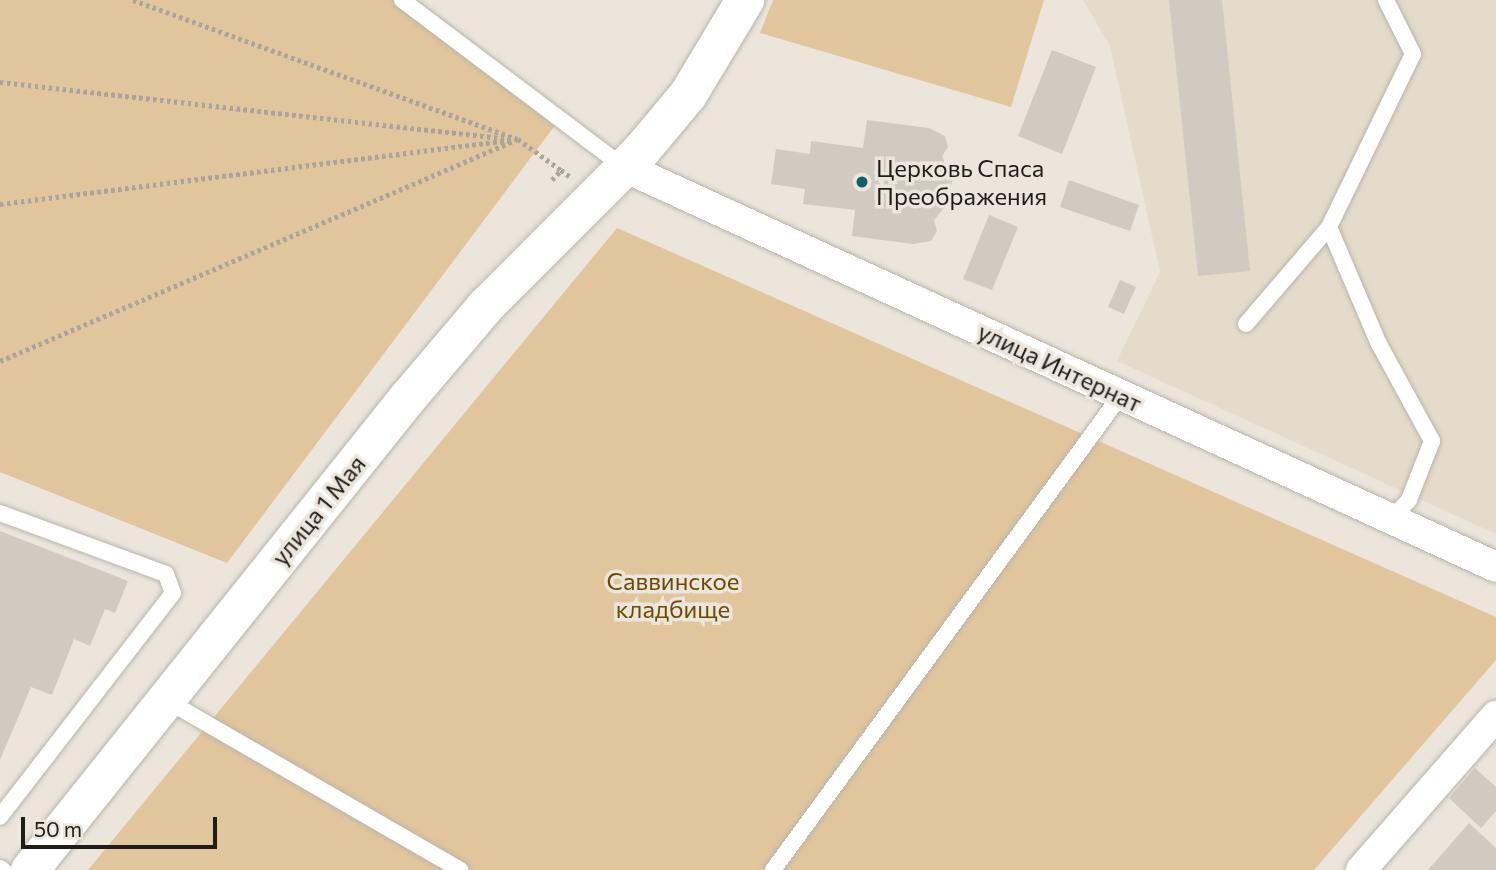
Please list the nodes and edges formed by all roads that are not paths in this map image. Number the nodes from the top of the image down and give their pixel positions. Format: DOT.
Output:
graph roads {
  1 [pos="402,0"];
  2 [pos="745,0"];
  3 [pos="1386,0"];
  4 [pos="624,167"];
  5 [pos="1329,227"];
  6 [pos="1246,324"];
  7 [pos="1121,395"];
  8 [pos="0,513"];
  9 [pos="1391,519"];
  10 [pos="34,526"];
  11 [pos="28,542"];
  12 [pos="1496,567"];
  13 [pos="166,700"];
  14 [pos="1496,716"];
  15 [pos="0,817"];
  16 [pos="30,870"];
  17 [pos="461,870"];
  18 [pos="773,870"];
  19 [pos="1361,870"];
  1 -- 4 [label="lane"];
  2 -- 4 [label="street, улица 1 Мая"];
  3 -- 5 [label="lane"];
  4 -- 7 [label="street, улица Интернат"];
  4 -- 13 [label="street, улица 1 Мая"];
  5 -- 6 [label="lane"];
  5 -- 9 [label="lane"];
  7 -- 9 [label="street, улица Интернат"];
  7 -- 18 [label="lane"];
  8 -- 10 [label="lane"];
  9 -- 12 [label="street, улица Интернат"];
  10 -- 11 [label="lane"];
  10 -- 15 [label="lane"];
  13 -- 16 [label="street, улица 1 Мая"];
  13 -- 17 [label="lane"];
  14 -- 19 [label="street"];
}
